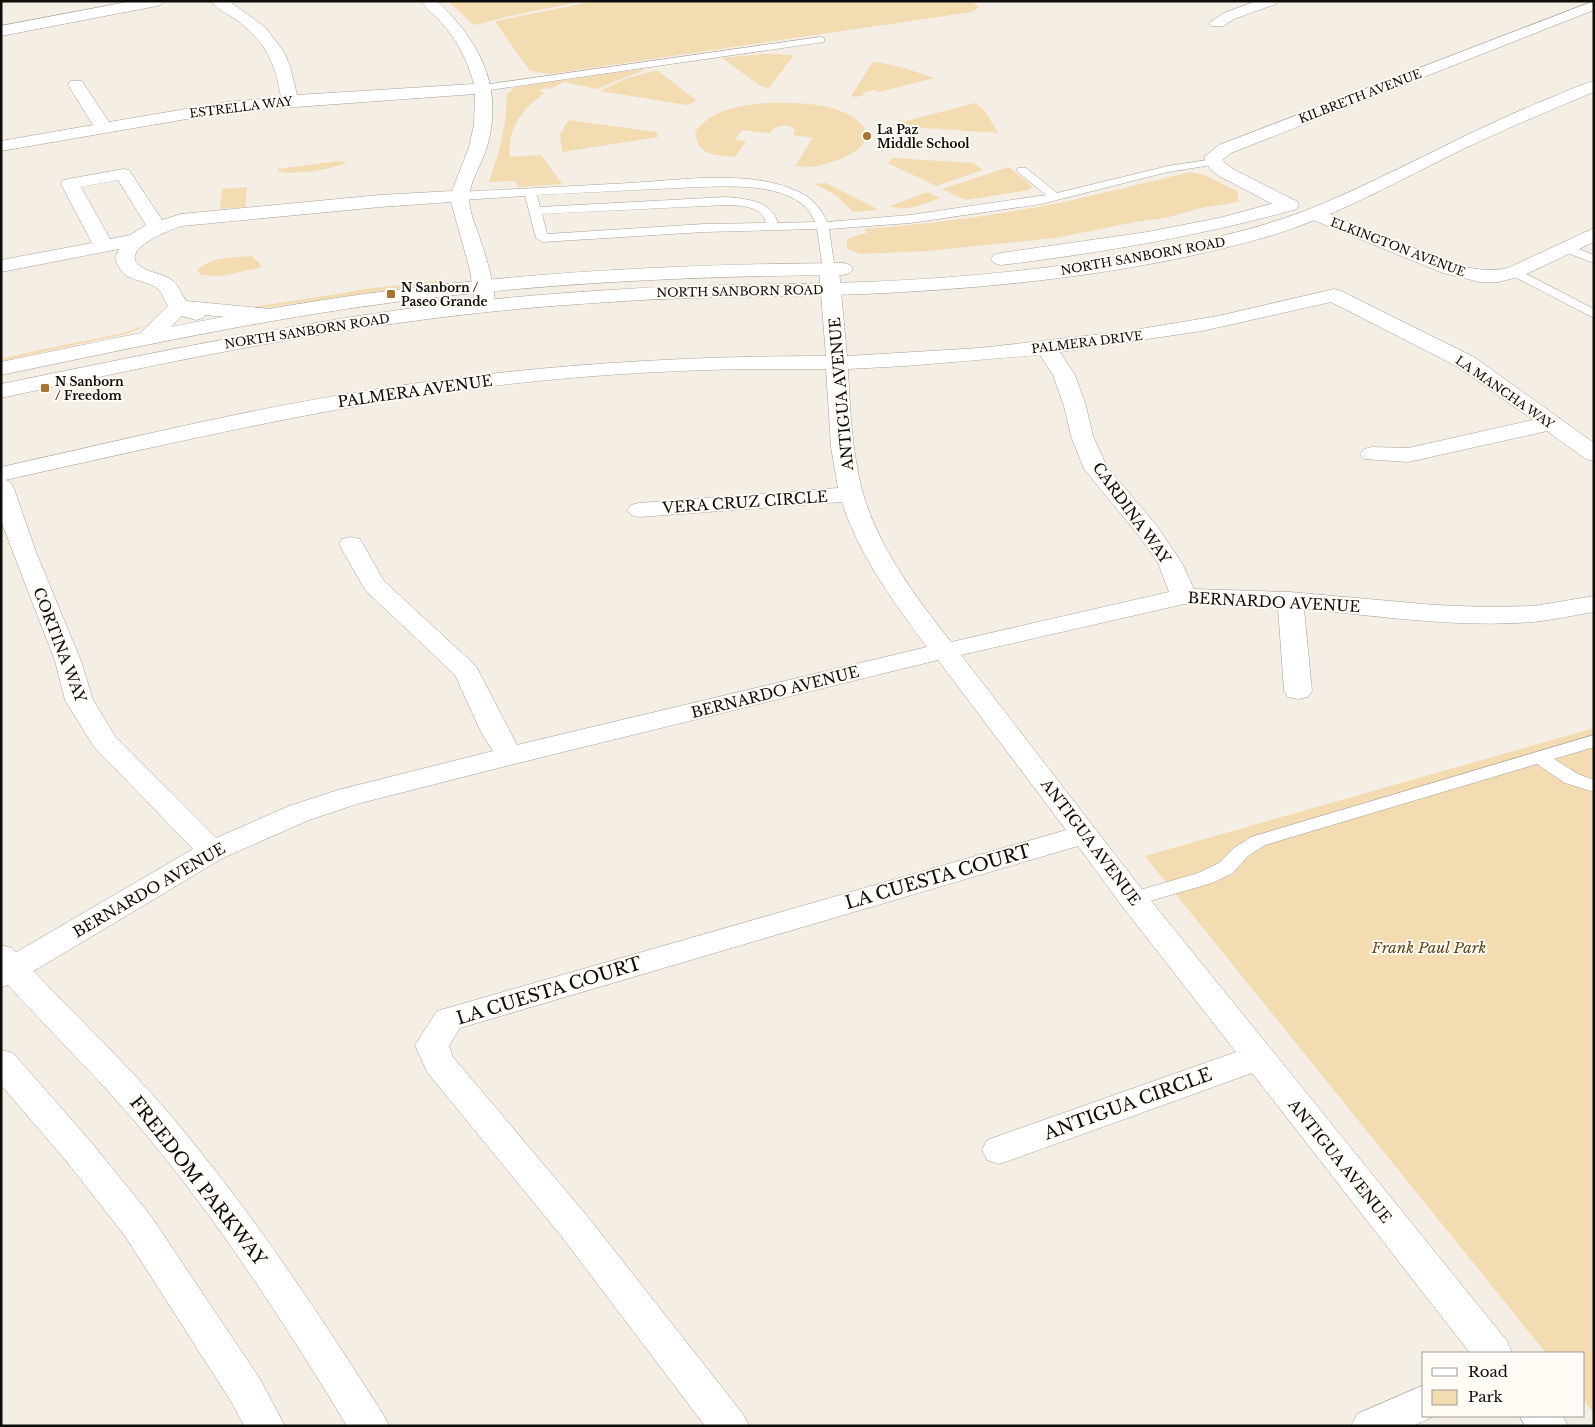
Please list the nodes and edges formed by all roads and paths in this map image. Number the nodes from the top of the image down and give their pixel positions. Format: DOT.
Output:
graph roads {
  1 [pos="157,1"];
  2 [pos="218,1"];
  3 [pos="428,1"];
  4 [pos="1271,1"];
  5 [pos="1594,5"];
  6 [pos="1217,23"];
  7 [pos="1,31"];
  8 [pos="820,40"];
  9 [pos="76,85"];
  10 [pos="1594,86"];
  11 [pos="483,88"];
  12 [pos="290,101"];
  13 [pos="104,128"];
  14 [pos="1463,142"];
  15 [pos="1,146"];
  16 [pos="1214,162"];
  17 [pos="1022,170"];
  18 [pos="530,192"];
  19 [pos="460,196"];
  20 [pos="1055,197"];
  21 [pos="1289,205"];
  22 [pos="535,211"];
  23 [pos="1314,214"];
  24 [pos="822,226"];
  25 [pos="157,227"];
  26 [pos="773,227"];
  27 [pos="1594,234"];
  28 [pos="136,240"];
  29 [pos="104,246"];
  30 [pos="1566,248"];
  31 [pos="1594,259"];
  32 [pos="935,265"];
  33 [pos="1,266"];
  34 [pos="862,269"];
  35 [pos="1515,272"];
  36 [pos="830,279"];
  37 [pos="1334,295"];
  38 [pos="485,296"];
  39 [pos="179,307"];
  40 [pos="1594,314"];
  41 [pos="271,315"];
  42 [pos="220,323"];
  43 [pos="146,338"];
  44 [pos="1046,348"];
  45 [pos="836,362"];
  46 [pos="1,369"];
  47 [pos="1,391"];
  48 [pos="1551,423"];
  49 [pos="1372,454"];
  50 [pos="1594,454"];
  51 [pos="1,474"];
  52 [pos="1,486"];
  53 [pos="851,494"];
  54 [pos="639,510"];
  55 [pos="352,544"];
  56 [pos="1184,596"];
  57 [pos="1290,600"];
  58 [pos="1594,604"];
  59 [pos="944,651"];
  60 [pos="1298,691"];
  61 [pos="1594,741"];
  62 [pos="510,756"];
  63 [pos="1540,757"];
  64 [pos="1594,786"];
  65 [pos="1085,834"];
  66 [pos="212,852"];
  67 [pos="1133,899"];
  68 [pos="5,967"];
  69 [pos="1257,1058"];
  70 [pos="1,1062"];
  71 [pos="999,1150"];
  72 [pos="1492,1352"];
  73 [pos="1422,1403"];
  74 [pos="265,1426"];
  75 [pos="369,1426"];
  76 [pos="729,1426"];
  77 [pos="1371,1426"];
  1 -- 7 [label="street"];
  2 -- 12 [label="street"];
  3 -- 11 [label="street"];
  4 -- 6 [label="street"];
  5 -- 16 [label="street, KILBRETH AVENUE"];
  8 -- 11 [label="lane"];
  9 -- 13 [label="street"];
  10 -- 14 [label="street, NORTH SANBORN ROAD"];
  11 -- 12 [label="street, ESTRELLA WAY"];
  11 -- 19 [label="street"];
  12 -- 13 [label="street, ESTRELLA WAY"];
  13 -- 15 [label="street, ESTRELLA WAY"];
  14 -- 21 [label="street, NORTH SANBORN ROAD"];
  14 -- 23 [label="street, NORTH SANBORN ROAD"];
  16 -- 20 [label="lane"];
  16 -- 21 [label="street"];
  17 -- 20 [label="lane"];
  18 -- 19 [label="lane"];
  18 -- 22 [label="lane"];
  18 -- 24 [label="lane"];
  19 -- 25 [label="street"];
  19 -- 38 [label="street"];
  20 -- 24 [label="lane"];
  21 -- 32 [label="street, NORTH SANBORN ROAD"];
  22 -- 26 [label="lane"];
  22 -- 26 [label="lane"];
  23 -- 35 [label="street, ELKINGTON AVENUE"];
  23 -- 36 [label="street, NORTH SANBORN ROAD"];
  24 -- 26 [label="lane"];
  24 -- 36 [label="lane"];
  25 -- 28 [label="street"];
  25 -- 29 [label="street"];
  27 -- 30 [label="street, ELKINGTON AVENUE"];
  28 -- 29 [label="street"];
  28 -- 39 [label="street"];
  29 -- 33 [label="street"];
  30 -- 31 [label="lane"];
  30 -- 35 [label="street, ELKINGTON AVENUE"];
  34 -- 36 [label="street, NORTH SANBORN ROAD"];
  35 -- 40 [label="lane"];
  36 -- 38 [label="street, NORTH SANBORN ROAD"];
  36 -- 45 [label="street, ANTIGUA AVENUE"];
  37 -- 44 [label="street, PALMERA DRIVE"];
  37 -- 48 [label="street, LA MANCHA WAY"];
  38 -- 41 [label="street, NORTH SANBORN ROAD"];
  38 -- 47 [label="street, NORTH SANBORN ROAD"];
  39 -- 41 [label="street"];
  39 -- 42 [label="street"];
  39 -- 43 [label="street"];
  41 -- 42 [label="street, NORTH SANBORN ROAD"];
  42 -- 43 [label="street, NORTH SANBORN ROAD"];
  43 -- 46 [label="street, NORTH SANBORN ROAD"];
  44 -- 45 [label="street, PALMERA DRIVE"];
  44 -- 56 [label="street, CARDINA WAY"];
  45 -- 51 [label="street, PALMERA AVENUE"];
  45 -- 53 [label="street, ANTIGUA AVENUE"];
  48 -- 49 [label="street"];
  48 -- 50 [label="street, LA MANCHA WAY"];
  52 -- 66 [label="street, CORTINA WAY"];
  53 -- 54 [label="street, VERA CRUZ CIRCLE"];
  53 -- 59 [label="street, ANTIGUA AVENUE"];
  55 -- 62 [label="street"];
  56 -- 57 [label="street, BERNARDO AVENUE"];
  56 -- 59 [label="street, BERNARDO AVENUE"];
  57 -- 58 [label="street, BERNARDO AVENUE"];
  57 -- 60 [label="street"];
  59 -- 62 [label="street, BERNARDO AVENUE"];
  59 -- 65 [label="street, ANTIGUA AVENUE"];
  61 -- 63 [label="lane"];
  62 -- 66 [label="street, BERNARDO AVENUE"];
  63 -- 64 [label="lane"];
  63 -- 67 [label="lane"];
  65 -- 67 [label="street, ANTIGUA AVENUE"];
  65 -- 76 [label="street, LA CUESTA COURT"];
  66 -- 68 [label="street, BERNARDO AVENUE"];
  67 -- 69 [label="street, ANTIGUA AVENUE"];
  68 -- 75 [label="street, FREEDOM PARKWAY"];
  69 -- 71 [label="street, ANTIGUA CIRCLE"];
  69 -- 72 [label="street, ANTIGUA AVENUE"];
  70 -- 74 [label="street"];
  73 -- 77 [label="street"];
}
